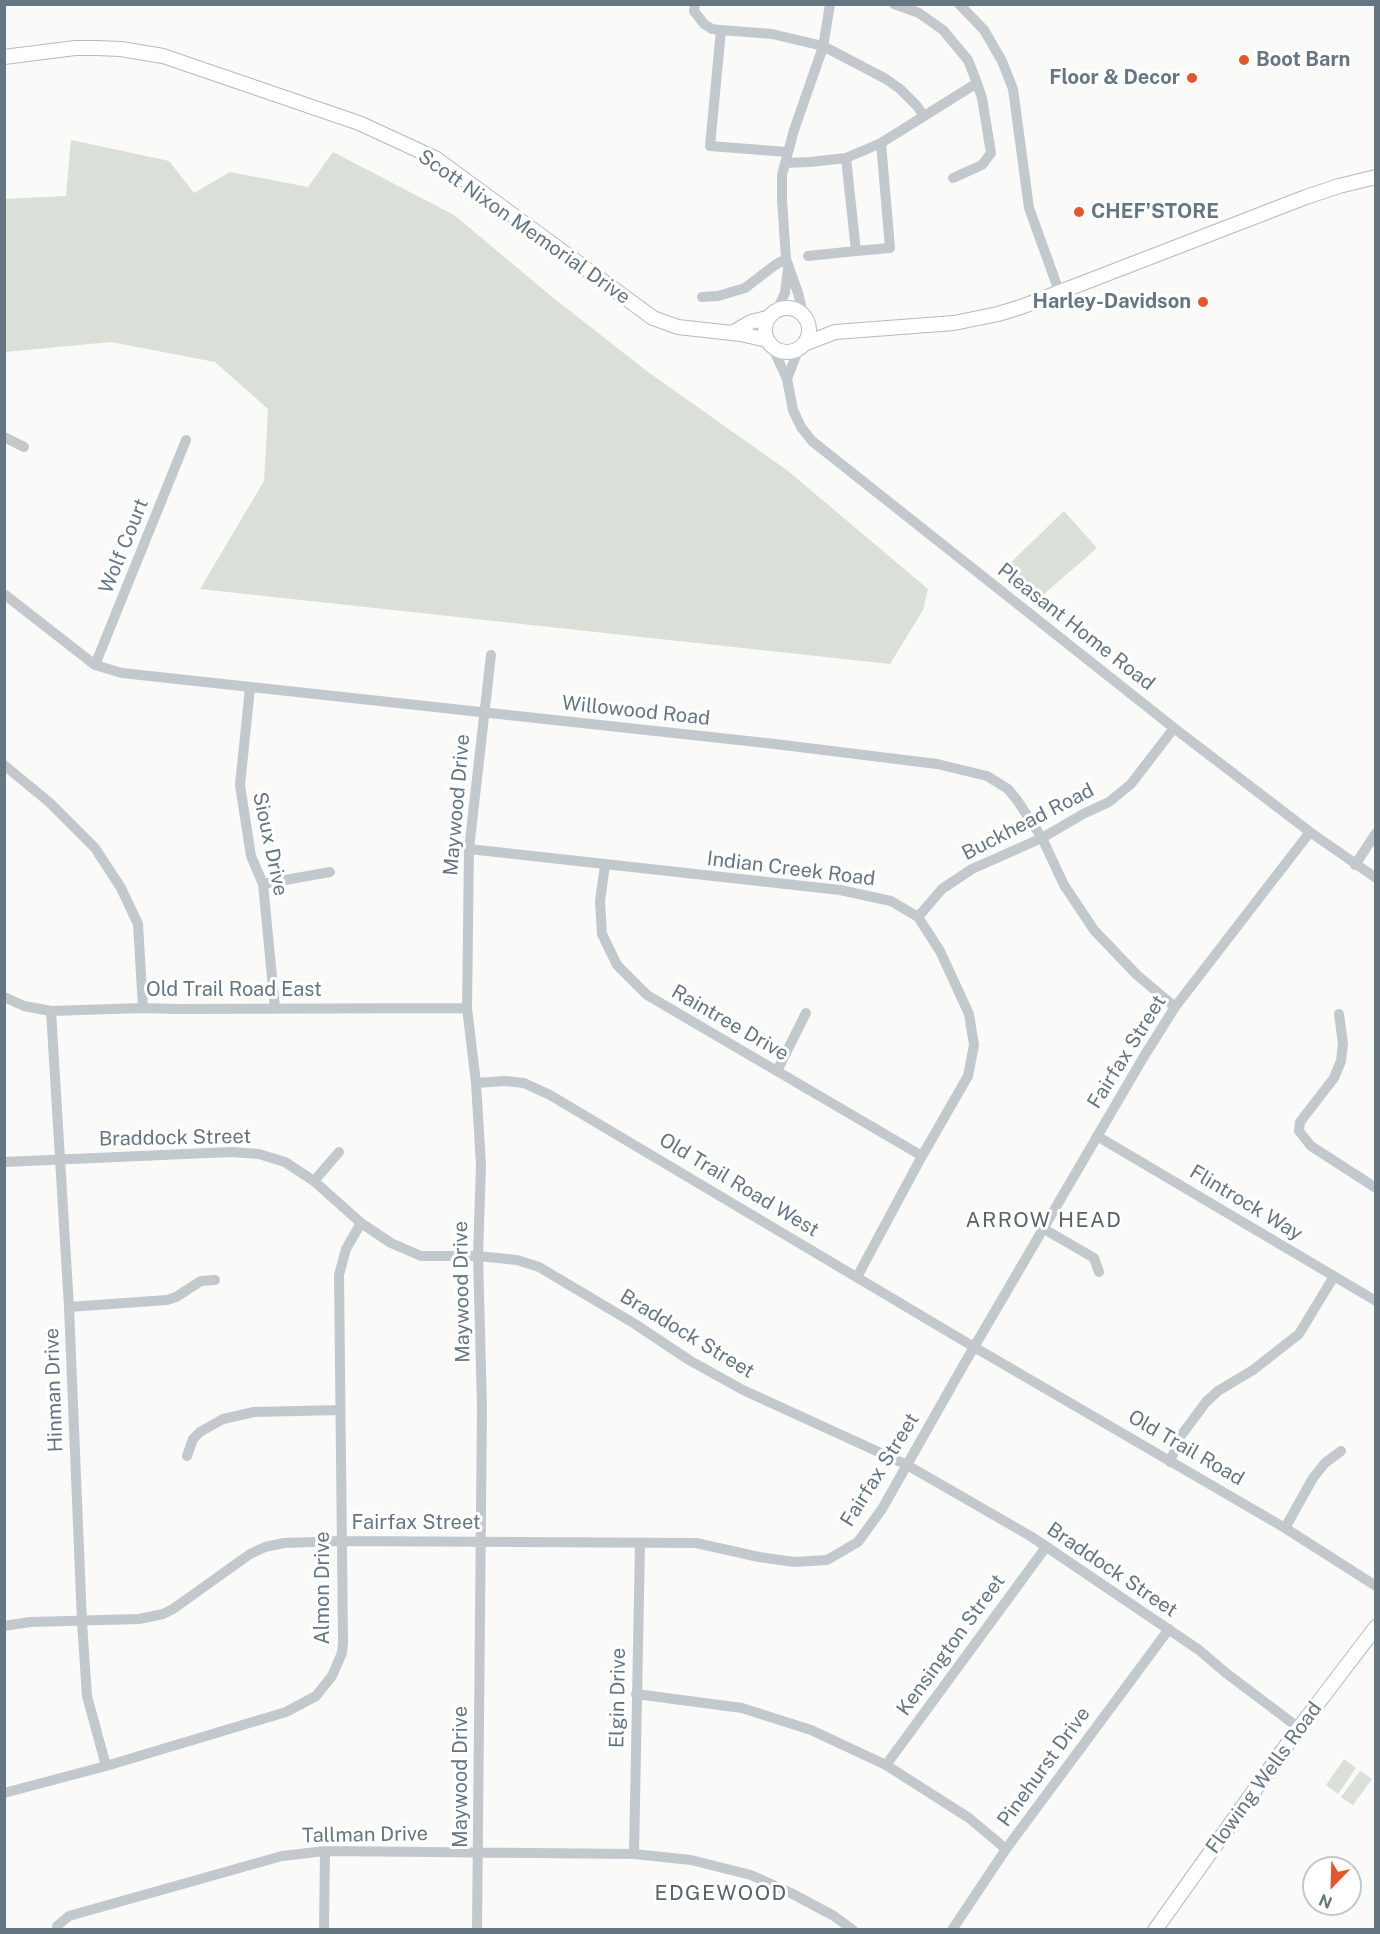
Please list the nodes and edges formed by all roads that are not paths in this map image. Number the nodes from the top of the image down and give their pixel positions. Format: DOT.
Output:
graph roads {
  1 [pos="695,4"];
  2 [pos="830,4"];
  3 [pos="894,4"];
  4 [pos="959,4"];
  5 [pos="721,30"];
  6 [pos="823,45"];
  7 [pos="4,57"];
  8 [pos="977,82"];
  9 [pos="924,116"];
  10 [pos="881,143"];
  11 [pos="786,158"];
  12 [pos="846,158"];
  13 [pos="1376,177"];
  14 [pos="953,178"];
  15 [pos="856,251"];
  16 [pos="808,256"];
  17 [pos="787,264"];
  18 [pos="1059,291"];
  19 [pos="702,297"];
  20 [pos="778,308"];
  21 [pos="805,316"];
  22 [pos="767,318"];
  23 [pos="836,332"];
  24 [pos="732,333"];
  25 [pos="769,343"];
  26 [pos="802,346"];
  27 [pos="787,379"];
  28 [pos="4,437"];
  29 [pos="186,440"];
  30 [pos="24,447"];
  31 [pos="4,594"];
  32 [pos="491,655"];
  33 [pos="95,665"];
  34 [pos="250,688"];
  35 [pos="484,713"];
  36 [pos="1174,728"];
  37 [pos="4,765"];
  38 [pos="1310,832"];
  39 [pos="1376,833"];
  40 [pos="1042,838"];
  41 [pos="469,849"];
  42 [pos="605,865"];
  43 [pos="1355,865"];
  44 [pos="330,872"];
  45 [pos="1376,878"];
  46 [pos="263,884"];
  47 [pos="918,917"];
  48 [pos="4,997"];
  49 [pos="1175,1007"];
  50 [pos="143,1008"];
  51 [pos="275,1008"];
  52 [pos="467,1008"];
  53 [pos="51,1011"];
  54 [pos="806,1013"];
  55 [pos="1339,1014"];
  56 [pos="777,1071"];
  57 [pos="476,1083"];
  58 [pos="1097,1136"];
  59 [pos="339,1152"];
  60 [pos="922,1156"];
  61 [pos="59,1159"];
  62 [pos="4,1162"];
  63 [pos="314,1181"];
  64 [pos="1376,1188"];
  65 [pos="361,1223"];
  66 [pos="1044,1229"];
  67 [pos="478,1256"];
  68 [pos="1099,1272"];
  69 [pos="857,1277"];
  70 [pos="1333,1278"];
  71 [pos="215,1280"];
  72 [pos="1376,1301"];
  73 [pos="69,1306"];
  74 [pos="974,1347"];
  75 [pos="340,1410"];
  76 [pos="1341,1451"];
  77 [pos="187,1456"];
  78 [pos="1170,1462"];
  79 [pos="908,1465"];
  80 [pos="1285,1528"];
  81 [pos="342,1541"];
  82 [pos="481,1542"];
  83 [pos="640,1543"];
  84 [pos="1046,1547"];
  85 [pos="1376,1586"];
  86 [pos="82,1622"];
  87 [pos="4,1626"];
  88 [pos="1376,1628"];
  89 [pos="1169,1629"];
  90 [pos="636,1694"];
  91 [pos="1299,1728"];
  92 [pos="886,1765"];
  93 [pos="106,1766"];
  94 [pos="4,1793"];
  95 [pos="1006,1849"];
  96 [pos="325,1851"];
  97 [pos="479,1852"];
  98 [pos="634,1854"];
  99 [pos="57,1929"];
  100 [pos="324,1929"];
  101 [pos="477,1929"];
  102 [pos="853,1929"];
  103 [pos="952,1929"];
  104 [pos="1155,1929"];
  1 -- 5 [label="street"];
  2 -- 6 [label="street"];
  3 -- 8 [label="street"];
  4 -- 18 [label="street"];
  5 -- 6 [label="street"];
  5 -- 11 [label="street"];
  6 -- 9 [label="street"];
  6 -- 11 [label="street"];
  7 -- 24 [label="main road, Scott Nixon Memorial Drive"];
  8 -- 9 [label="street"];
  8 -- 14 [label="street"];
  9 -- 10 [label="street"];
  10 -- 12 [label="street"];
  10 -- 15 [label="street"];
  11 -- 12 [label="street"];
  11 -- 17 [label="street"];
  12 -- 15 [label="street"];
  13 -- 18 [label="main road"];
  15 -- 16 [label="street"];
  17 -- 19 [label="street"];
  17 -- 20 [label="street"];
  17 -- 21 [label="street"];
  18 -- 23 [label="main road"];
  20 -- 21 [label="main road"];
  20 -- 22 [label="main road"];
  21 -- 23 [label="main road"];
  21 -- 26 [label="main road"];
  22 -- 24 [label="main road"];
  22 -- 25 [label="main road"];
  23 -- 26 [label="main road"];
  24 -- 25 [label="main road, Scott Nixon Memorial Drive"];
  25 -- 26 [label="main road"];
  25 -- 27 [label="street, Pleasant Home Road"];
  26 -- 27 [label="street"];
  27 -- 36 [label="street, Pleasant Home Road"];
  28 -- 30 [label="street"];
  29 -- 33 [label="street, Wolf Court"];
  31 -- 33 [label="street, Willowood Road"];
  32 -- 35 [label="street, Maywood Drive"];
  33 -- 34 [label="street, Willowood Road"];
  34 -- 35 [label="street, Willowood Road"];
  34 -- 46 [label="street, Sioux Drive"];
  35 -- 40 [label="street, Willowood Road"];
  35 -- 41 [label="street, Maywood Drive"];
  36 -- 38 [label="street, Pleasant Home Road"];
  36 -- 40 [label="street, Buckhead Road"];
  37 -- 50 [label="street"];
  38 -- 43 [label="street, Pleasant Home Road"];
  38 -- 49 [label="street, Fairfax Street"];
  39 -- 43 [label="street"];
  40 -- 47 [label="street, Buckhead Road"];
  40 -- 49 [label="street, Willowood Road"];
  41 -- 42 [label="street, Indian Creek Road"];
  41 -- 52 [label="street, Maywood Drive"];
  42 -- 47 [label="street, Indian Creek Road"];
  42 -- 56 [label="street, Raintree Drive"];
  43 -- 45 [label="street, Pleasant Home Road"];
  44 -- 46 [label="street"];
  46 -- 51 [label="street, Sioux Drive"];
  47 -- 60 [label="street, Indian Creek Road"];
  48 -- 53 [label="street, Old Trail Road East"];
  49 -- 58 [label="street, Fairfax Street"];
  50 -- 51 [label="street, Old Trail Road East"];
  50 -- 53 [label="street, Old Trail Road East"];
  51 -- 52 [label="street, Old Trail Road East"];
  52 -- 57 [label="street, Maywood Drive"];
  53 -- 61 [label="street, Hinman Drive"];
  54 -- 56 [label="street"];
  55 -- 64 [label="street"];
  56 -- 60 [label="street, Raintree Drive"];
  57 -- 67 [label="street, Maywood Drive"];
  57 -- 69 [label="street, Old Trail Road West"];
  58 -- 66 [label="street, Fairfax Street"];
  58 -- 70 [label="street, Flintrock Way"];
  59 -- 63 [label="street"];
  60 -- 69 [label="street, Indian Creek Road"];
  61 -- 62 [label="street, Braddock Street"];
  61 -- 63 [label="street, Braddock Street"];
  61 -- 73 [label="street, Hinman Drive"];
  63 -- 65 [label="street, Braddock Street"];
  65 -- 67 [label="street, Braddock Street"];
  65 -- 75 [label="street, Almon Drive"];
  66 -- 68 [label="street"];
  66 -- 74 [label="street, Fairfax Street"];
  67 -- 79 [label="street, Braddock Street"];
  67 -- 82 [label="street, Maywood Drive"];
  69 -- 74 [label="street, Old Trail Road West"];
  70 -- 72 [label="street, Flintrock Way"];
  70 -- 78 [label="street"];
  71 -- 73 [label="street"];
  73 -- 86 [label="street, Hinman Drive"];
  74 -- 78 [label="street, Old Trail Road"];
  74 -- 79 [label="street, Fairfax Street"];
  75 -- 77 [label="street"];
  75 -- 81 [label="street, Almon Drive"];
  76 -- 80 [label="street"];
  78 -- 80 [label="street, Old Trail Road"];
  79 -- 83 [label="street, Fairfax Street"];
  79 -- 84 [label="street, Braddock Street"];
  80 -- 85 [label="street, Old Trail Road"];
  81 -- 82 [label="street, Fairfax Street"];
  81 -- 86 [label="street, Fairfax Street"];
  81 -- 93 [label="street, Almon Drive"];
  82 -- 83 [label="street, Fairfax Street"];
  82 -- 97 [label="street, Maywood Drive"];
  83 -- 90 [label="street, Elgin Drive"];
  84 -- 89 [label="street, Braddock Street"];
  84 -- 92 [label="street, Kensington Street"];
  86 -- 87 [label="street, Fairfax Street"];
  86 -- 93 [label="street, Hinman Drive"];
  88 -- 91 [label="main road, Flowing Wells Road"];
  89 -- 91 [label="street, Braddock Street"];
  89 -- 95 [label="street, Pinehurst Drive"];
  90 -- 92 [label="street"];
  90 -- 98 [label="street, Elgin Drive"];
  91 -- 104 [label="main road, Flowing Wells Road"];
  92 -- 95 [label="street"];
  93 -- 94 [label="street, Almon Drive"];
  95 -- 103 [label="street, Pinehurst Drive"];
  96 -- 97 [label="street, Tallman Drive"];
  96 -- 99 [label="street, Tallman Drive"];
  96 -- 100 [label="street"];
  97 -- 98 [label="street, Tallman Drive"];
  97 -- 101 [label="street, Maywood Drive"];
  98 -- 102 [label="street, Tallman Drive"];
}
